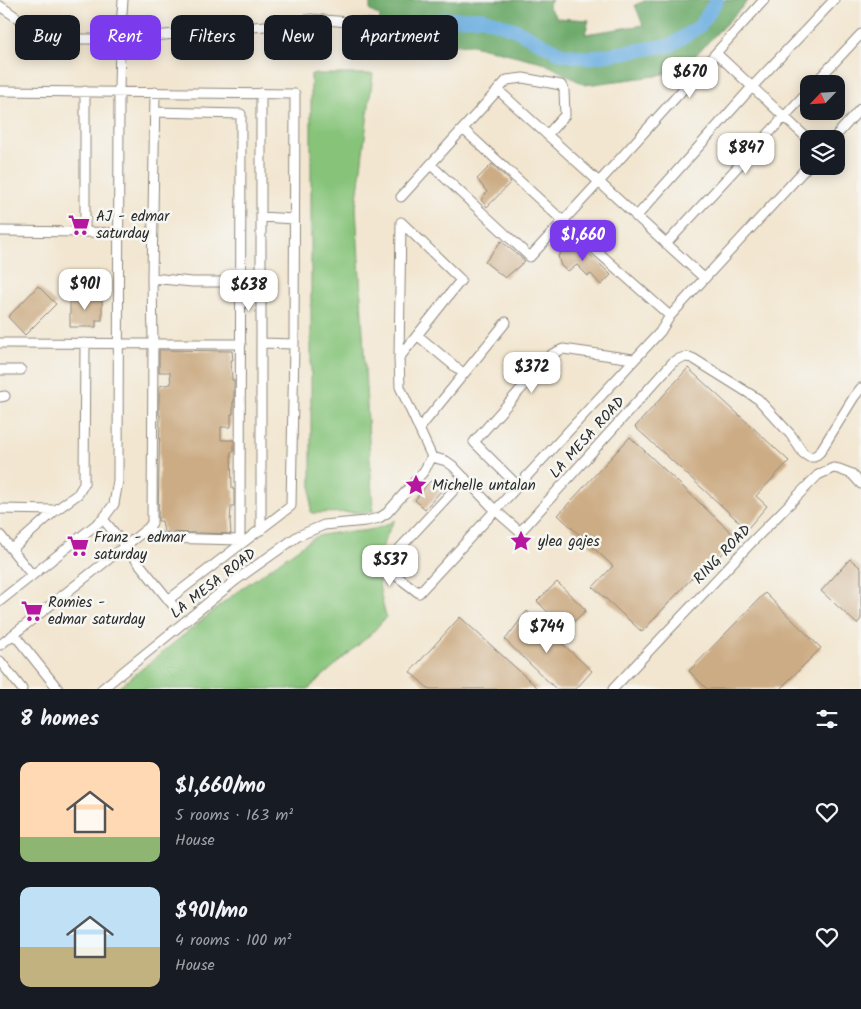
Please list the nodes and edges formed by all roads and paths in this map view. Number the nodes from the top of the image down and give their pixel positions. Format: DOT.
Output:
graph roads {
  1 [pos="123,0"];
  2 [pos="764,0"];
  3 [pos="834,0"];
  4 [pos="0,6"];
  5 [pos="122,15"];
  6 [pos="342,21"];
  7 [pos="861,34"];
  8 [pos="161,36"];
  9 [pos="90,39"];
  10 [pos="716,53"];
  11 [pos="120,60"];
  12 [pos="822,75"];
  13 [pos="752,87"];
  14 [pos="498,90"];
  15 [pos="0,91"];
  16 [pos="85,91"];
  17 [pos="119,91"];
  18 [pos="155,92"];
  19 [pos="261,94"];
  20 [pos="800,100"];
  21 [pos="861,108"];
  22 [pos="155,112"];
  23 [pos="784,117"];
  24 [pos="463,129"];
  25 [pos="841,130"];
  26 [pos="800,132"];
  27 [pos="547,135"];
  28 [pos="431,165"];
  29 [pos="800,175"];
  30 [pos="598,182"];
  31 [pos="401,197"];
  32 [pos="261,217"];
  33 [pos="636,217"];
  34 [pos="294,219"];
  35 [pos="563,221"];
  36 [pos="0,231"];
  37 [pos="85,232"];
  38 [pos="120,233"];
  39 [pos="666,244"];
  40 [pos="152,278"];
  41 [pos="704,278"];
  42 [pos="242,282"];
  43 [pos="670,316"];
  44 [pos="506,322"];
  45 [pos="417,335"];
  46 [pos="0,342"];
  47 [pos="85,343"];
  48 [pos="118,343"];
  49 [pos="261,343"];
  50 [pos="153,344"];
  51 [pos="242,344"];
  52 [pos="294,344"];
  53 [pos="399,358"];
  54 [pos="633,359"];
  55 [pos="0,370"];
  56 [pos="21,370"];
  57 [pos="464,374"];
  58 [pos="861,388"];
  59 [pos="419,429"];
  60 [pos="432,457"];
  61 [pos="465,478"];
  62 [pos="861,484"];
  63 [pos="517,485"];
  64 [pos="0,509"];
  65 [pos="56,510"];
  66 [pos="495,510"];
  67 [pos="103,519"];
  68 [pos="148,528"];
  69 [pos="261,530"];
  70 [pos="0,535"];
  71 [pos="125,546"];
  72 [pos="12,549"];
  73 [pos="32,575"];
  74 [pos="168,600"];
  75 [pos="0,601"];
  76 [pos="176,609"];
  77 [pos="14,634"];
  78 [pos="0,645"];
  79 [pos="0,661"];
  80 [pos="22,689"];
  81 [pos="58,689"];
  82 [pos="102,689"];
  83 [pos="613,689"];
  1 -- 5 [label="street"];
  2 -- 10 [label="street"];
  3 -- 13 [label="street"];
  4 -- 9 [label="street"];
  6 -- 8 [label="street"];
  7 -- 12 [label="street"];
  10 -- 13 [label="street"];
  10 -- 30 [label="street"];
  11 -- 17 [label="street"];
  13 -- 23 [label="street"];
  13 -- 33 [label="street"];
  14 -- 24 [label="street"];
  14 -- 27 [label="street"];
  14 -- 27 [label="street"];
  15 -- 16 [label="street"];
  16 -- 17 [label="street"];
  16 -- 37 [label="street"];
  17 -- 18 [label="street"];
  17 -- 38 [label="street"];
  18 -- 19 [label="street"];
  18 -- 22 [label="street"];
  19 -- 32 [label="street"];
  19 -- 34 [label="street"];
  20 -- 23 [label="street"];
  21 -- 25 [label="street"];
  22 -- 40 [label="street"];
  22 -- 42 [label="street"];
  23 -- 26 [label="street"];
  23 -- 39 [label="street"];
  24 -- 28 [label="street"];
  24 -- 35 [label="street"];
  27 -- 30 [label="street"];
  28 -- 31 [label="street"];
  28 -- 35 [label="street"];
  29 -- 41 [label="street"];
  30 -- 33 [label="street"];
  30 -- 35 [label="street"];
  32 -- 34 [label="street"];
  32 -- 49 [label="street"];
  33 -- 39 [label="street"];
  34 -- 52 [label="street"];
  35 -- 43 [label="street"];
  36 -- 37 [label="street"];
  37 -- 38 [label="street"];
  38 -- 48 [label="street"];
  39 -- 41 [label="street"];
  40 -- 42 [label="street"];
  40 -- 50 [label="street"];
  41 -- 43 [label="street"];
  42 -- 51 [label="street"];
  43 -- 54 [label="street"];
  44 -- 57 [label="street"];
  45 -- 53 [label="street"];
  45 -- 53 [label="street"];
  45 -- 57 [label="street"];
  46 -- 47 [label="street"];
  47 -- 48 [label="street"];
  47 -- 65 [label="street"];
  48 -- 50 [label="street"];
  48 -- 67 [label="street"];
  49 -- 52 [label="street"];
  49 -- 69 [label="street"];
  50 -- 51 [label="street"];
  50 -- 68 [label="street"];
  51 -- 68 [label="street"];
  52 -- 69 [label="street"];
  53 -- 59 [label="street"];
  54 -- 63 [label="street"];
  54 -- 63 [label="street"];
  55 -- 56 [label="street"];
  57 -- 59 [label="street"];
  58 -- 66 [label="street, LA MESA ROAD"];
  59 -- 60 [label="street"];
  60 -- 61 [label="street, LA MESA ROAD"];
  60 -- 82 [label="street, LA MESA ROAD"];
  61 -- 66 [label="street, LA MESA ROAD"];
  61 -- 66 [label="street"];
  62 -- 83 [label="street, RING ROAD"];
  63 -- 66 [label="street"];
  64 -- 65 [label="street"];
  65 -- 72 [label="street"];
  67 -- 71 [label="street"];
  67 -- 73 [label="street"];
  68 -- 71 [label="street"];
  69 -- 74 [label="street"];
  70 -- 72 [label="street"];
  71 -- 74 [label="street"];
  71 -- 77 [label="street"];
  72 -- 73 [label="street"];
  73 -- 75 [label="street"];
  74 -- 76 [label="street"];
  77 -- 78 [label="street"];
  77 -- 81 [label="street"];
  79 -- 80 [label="street"];
}
